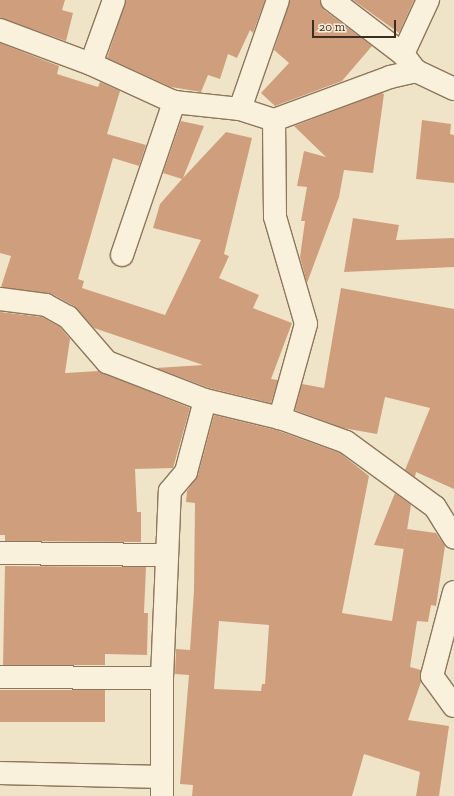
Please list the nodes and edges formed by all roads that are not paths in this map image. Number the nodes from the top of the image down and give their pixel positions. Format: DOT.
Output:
graph roads {
  1 [pos="114,0"];
  2 [pos="278,0"];
  3 [pos="332,0"];
  4 [pos="428,0"];
  5 [pos="0,31"];
  6 [pos="410,63"];
  7 [pos="91,64"];
  8 [pos="454,89"];
  9 [pos="174,102"];
  10 [pos="240,109"];
  11 [pos="274,120"];
  12 [pos="122,256"];
  13 [pos="0,299"];
  14 [pos="205,400"];
  15 [pos="280,418"];
  16 [pos="454,538"];
  17 [pos="0,553"];
  18 [pos="167,555"];
  19 [pos="454,592"];
  20 [pos="0,677"];
  21 [pos="162,678"];
  22 [pos="454,706"];
  23 [pos="0,773"];
  24 [pos="162,786"];
  1 -- 7 [label="street"];
  2 -- 10 [label="street"];
  3 -- 6 [label="street"];
  4 -- 6 [label="street"];
  5 -- 7 [label="street"];
  6 -- 8 [label="street"];
  6 -- 11 [label="street"];
  7 -- 9 [label="street"];
  9 -- 10 [label="street"];
  9 -- 12 [label="street"];
  10 -- 11 [label="street"];
  11 -- 15 [label="street"];
  13 -- 14 [label="street"];
  14 -- 15 [label="street"];
  14 -- 18 [label="street"];
  15 -- 16 [label="street"];
  17 -- 18 [label="street"];
  18 -- 21 [label="street"];
  19 -- 22 [label="street"];
  20 -- 21 [label="street"];
  21 -- 24 [label="street"];
  23 -- 24 [label="street"];
}
